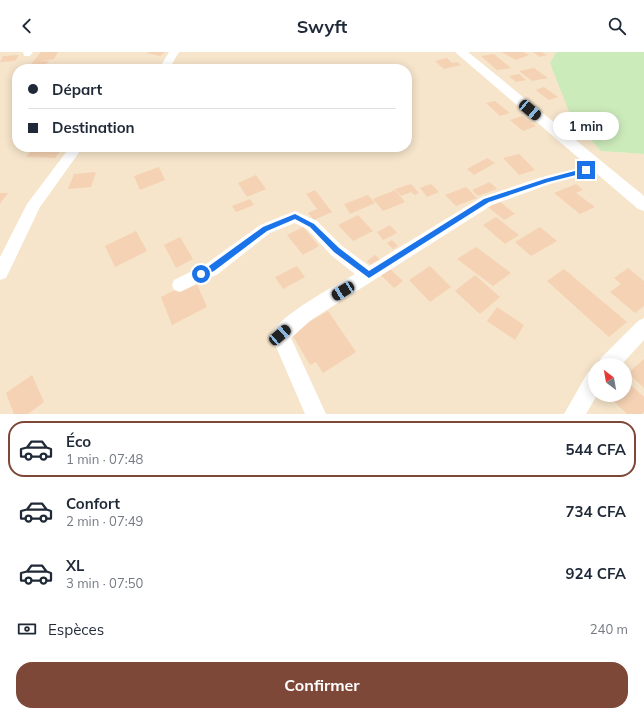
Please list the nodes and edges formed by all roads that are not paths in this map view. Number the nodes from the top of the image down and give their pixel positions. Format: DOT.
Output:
graph roads {
  1 [pos="174,52"];
  2 [pos="461,52"];
  3 [pos="167,64"];
  4 [pos="73,152"];
  5 [pos="599,167"];
  6 [pos="644,205"];
  7 [pos="0,272"];
  8 [pos="369,275"];
  9 [pos="180,285"];
  10 [pos="644,327"];
  11 [pos="615,358"];
  12 [pos="588,391"];
  13 [pos="316,414"];
  14 [pos="574,414"];
  1 -- 3 [label="street"];
  2 -- 5 [label="street"];
  4 -- 7 [label="street"];
  5 -- 6 [label="street"];
  5 -- 8 [label="street"];
  8 -- 9 [label="street"];
  8 -- 13 [label="street"];
  10 -- 11 [label="street"];
  12 -- 14 [label="street"];
}
